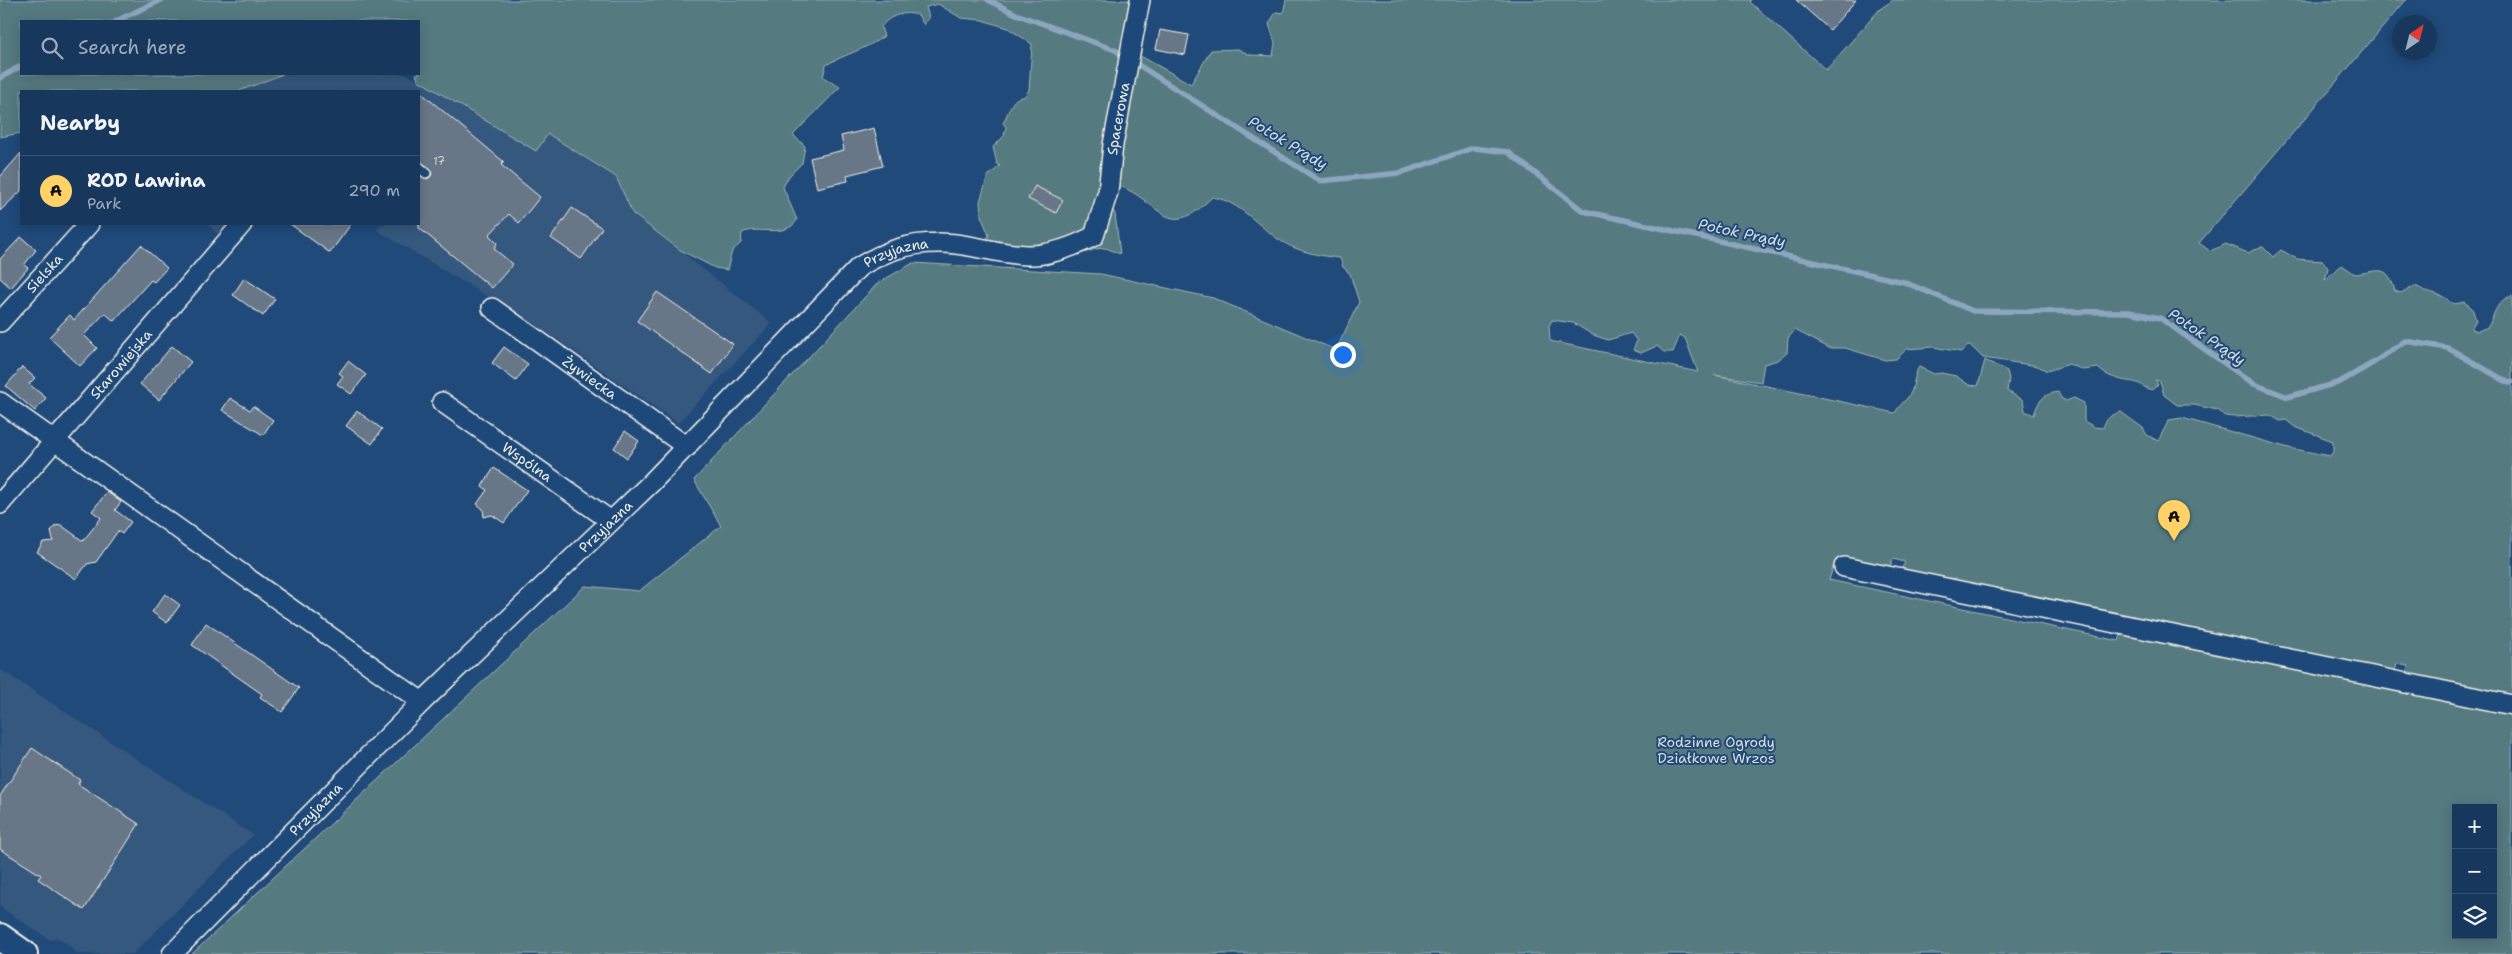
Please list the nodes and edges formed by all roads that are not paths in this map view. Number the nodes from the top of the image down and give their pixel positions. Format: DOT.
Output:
graph roads {
  1 [pos="1140,0"];
  2 [pos="88,225"];
  3 [pos="241,225"];
  4 [pos="1094,236"];
  5 [pos="492,308"];
  6 [pos="0,322"];
  7 [pos="0,402"];
  8 [pos="442,402"];
  9 [pos="55,442"];
  10 [pos="687,447"];
  11 [pos="0,504"];
  12 [pos="611,521"];
  13 [pos="1844,567"];
  14 [pos="422,702"];
  15 [pos="2512,705"];
  16 [pos="0,937"];
  17 [pos="24,954"];
  18 [pos="172,954"];
  1 -- 4 [label="street, Spacerowa"];
  2 -- 6 [label="street, Sielska"];
  3 -- 9 [label="street, Starowiejska"];
  4 -- 10 [label="street, Przyjazna"];
  5 -- 10 [label="street, Żywiecka"];
  7 -- 9 [label="street"];
  8 -- 12 [label="street, Wspólna"];
  9 -- 11 [label="street, Starowiejska"];
  9 -- 14 [label="street"];
  10 -- 12 [label="street, Przyjazna"];
  12 -- 14 [label="street, Przyjazna"];
  13 -- 15 [label="street"];
  14 -- 18 [label="street, Przyjazna"];
  16 -- 17 [label="main road"];
}
